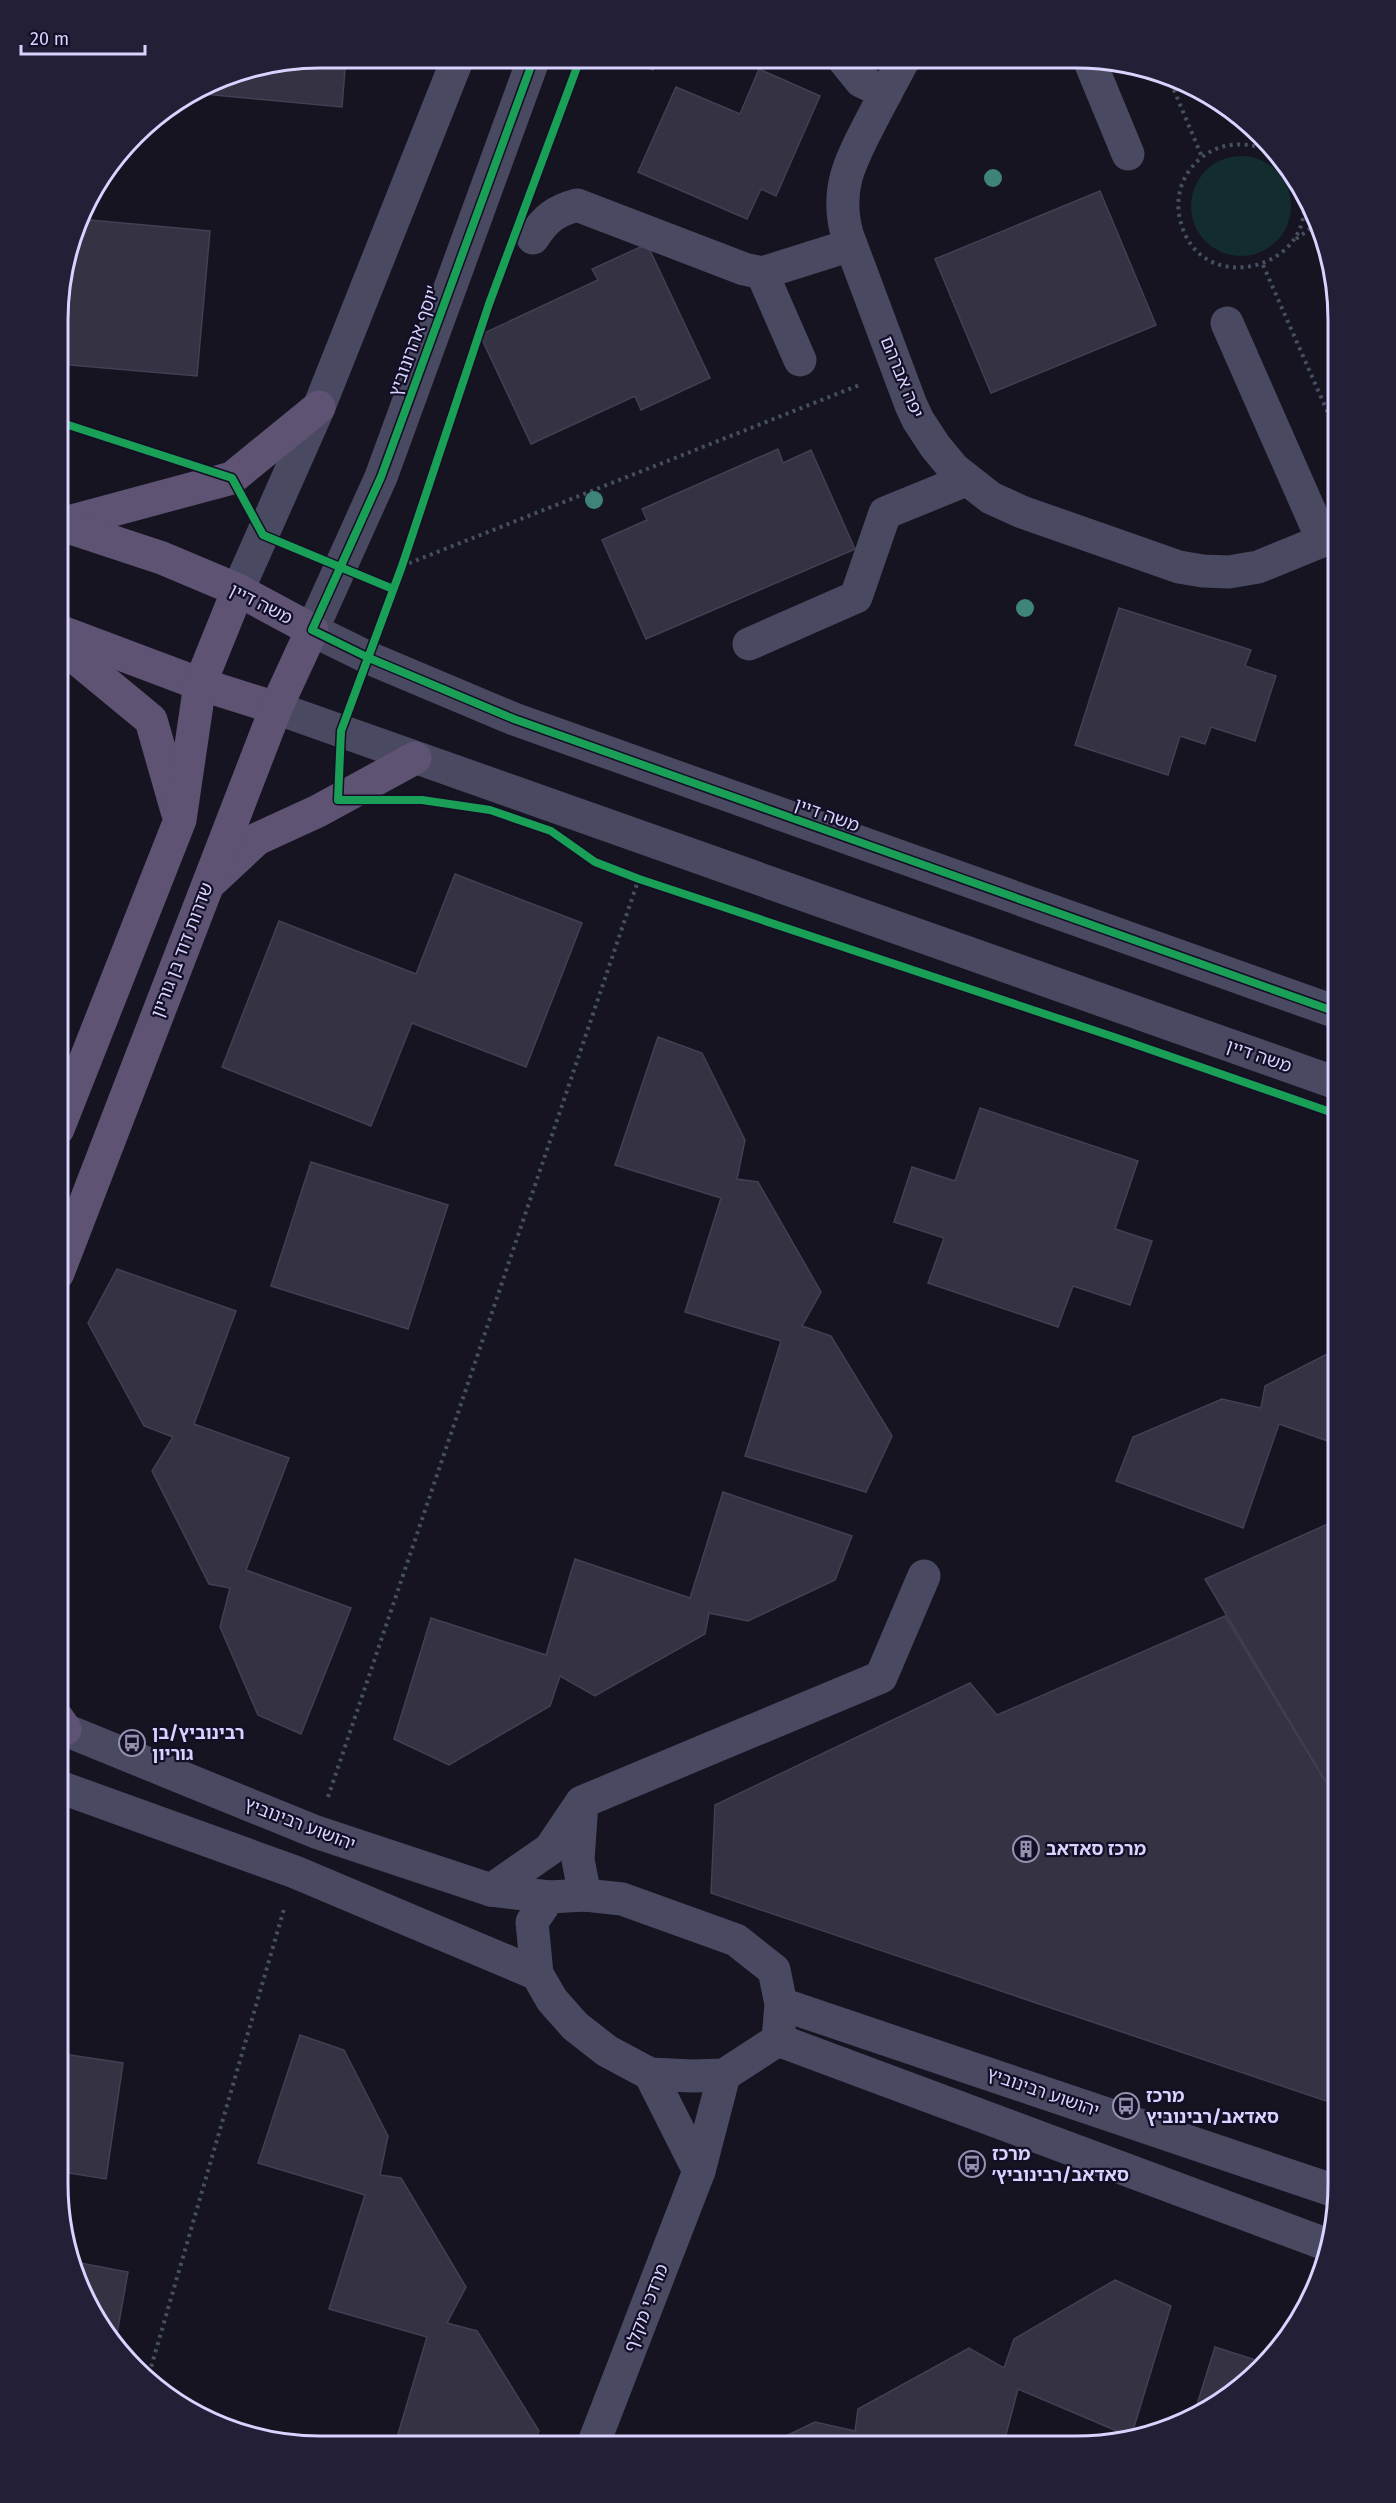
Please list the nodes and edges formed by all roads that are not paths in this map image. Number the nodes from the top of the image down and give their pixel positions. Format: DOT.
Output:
graph roads {
  1 [pos="454,68"];
  2 [pos="530,68"];
  3 [pos="850,68"];
  4 [pos="899,68"];
  5 [pos="1092,68"];
  6 [pos="886,93"];
  7 [pos="1128,154"];
  8 [pos="533,238"];
  9 [pos="851,245"];
  10 [pos="762,273"];
  11 [pos="1227,323"];
  12 [pos="801,360"];
  13 [pos="319,407"];
  14 [pos="966,480"];
  15 [pos="68,522"];
  16 [pos="68,527"];
  17 [pos="1328,532"];
  18 [pos="1328,539"];
  19 [pos="238,590"];
  20 [pos="312,630"];
  21 [pos="68,634"];
  22 [pos="749,644"];
  23 [pos="68,651"];
  24 [pos="200,684"];
  25 [pos="276,708"];
  26 [pos="415,758"];
  27 [pos="180,820"];
  28 [pos="206,887"];
  29 [pos="1328,1009"];
  30 [pos="1328,1080"];
  31 [pos="68,1104"];
  32 [pos="68,1247"];
  33 [pos="924,1576"];
  34 [pos="68,1728"];
  35 [pos="68,1790"];
  36 [pos="582,1802"];
  37 [pos="578,1860"];
  38 [pos="491,1890"];
  39 [pos="585,1895"];
  40 [pos="549,1897"];
  41 [pos="652,1909"];
  42 [pos="537,1974"];
  43 [pos="781,2004"];
  44 [pos="778,2040"];
  45 [pos="650,2074"];
  46 [pos="724,2075"];
  47 [pos="699,2170"];
  48 [pos="1328,2189"];
  49 [pos="1322,2243"];
  50 [pos="596,2436"];
  1 -- 13 [label="street"];
  2 -- 20 [label="street, יוסף אהרונוביץ'"];
  3 -- 6 [label="street"];
  4 -- 6 [label="street, יפה אברהם"];
  5 -- 7 [label="street"];
  6 -- 9 [label="street, יפה אברהם"];
  8 -- 10 [label="street"];
  9 -- 10 [label="street"];
  9 -- 14 [label="street, יפה אברהם"];
  10 -- 12 [label="street"];
  11 -- 17 [label="street"];
  13 -- 15 [label="main road"];
  13 -- 19 [label="street"];
  14 -- 18 [label="street, יפה אברהם"];
  14 -- 22 [label="street"];
  16 -- 19 [label="main road, משה דיין"];
  19 -- 20 [label="main road, משה דיין"];
  19 -- 24 [label="main road"];
  20 -- 25 [label="main road, שדרות דוד בן גוריון"];
  20 -- 29 [label="street, משה דיין"];
  21 -- 24 [label="main road, משה דיין"];
  23 -- 27 [label="main road"];
  24 -- 25 [label="main road, משה דיין"];
  24 -- 27 [label="main road"];
  25 -- 26 [label="street, משה דיין"];
  25 -- 28 [label="main road, שדרות דוד בן גוריון"];
  26 -- 28 [label="main road"];
  26 -- 30 [label="street, משה דיין"];
  27 -- 31 [label="main road"];
  28 -- 32 [label="main road, שדרות דוד בן גוריון"];
  33 -- 36 [label="street"];
  34 -- 38 [label="street, יהושוע רבינוביץ"];
  35 -- 42 [label="street"];
  36 -- 37 [label="street"];
  36 -- 38 [label="street"];
  37 -- 39 [label="street"];
  37 -- 41 [label="street"];
  38 -- 40 [label="street, יהושוע רבינוביץ"];
  39 -- 40 [label="street, יהושוע רבינוביץ"];
  39 -- 41 [label="street, יהושוע רבינוביץ"];
  40 -- 42 [label="street"];
  41 -- 43 [label="street"];
  42 -- 45 [label="street"];
  43 -- 44 [label="street"];
  43 -- 48 [label="street, יהושוע רבינוביץ"];
  44 -- 46 [label="street"];
  44 -- 49 [label="street"];
  45 -- 46 [label="street"];
  45 -- 47 [label="street"];
  46 -- 47 [label="street, מרדכי מקלף"];
  47 -- 50 [label="street, מרדכי מקלף"];
}
